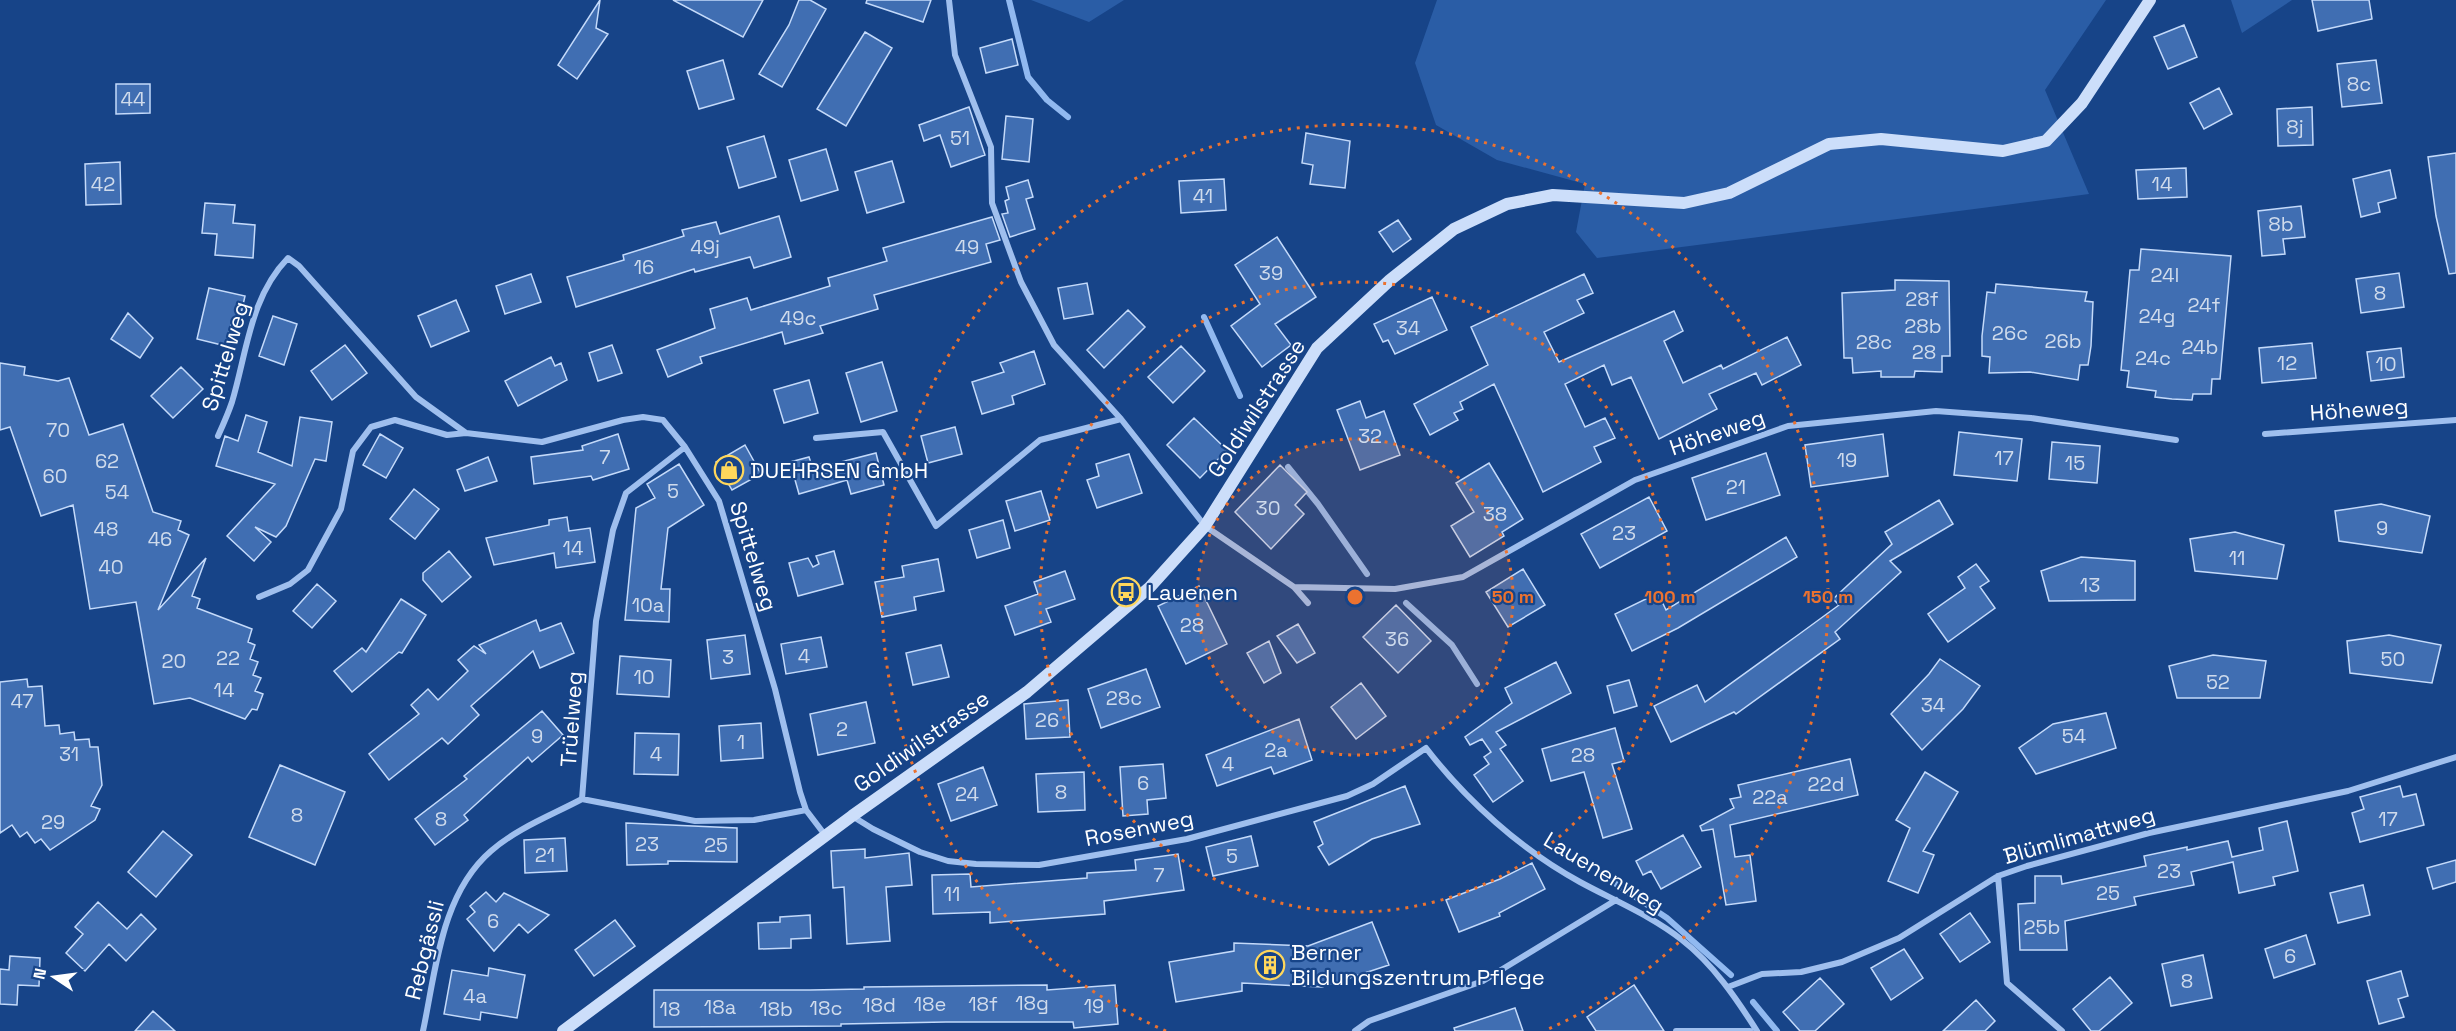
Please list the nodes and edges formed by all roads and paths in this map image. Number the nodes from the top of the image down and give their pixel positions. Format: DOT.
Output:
graph roads {
  1 [pos="949,0"];
  2 [pos="2150,0"];
  3 [pos="1121,419"];
  4 [pos="2456,420"];
  5 [pos="466,433"];
  6 [pos="2265,434"];
  7 [pos="218,436"];
  8 [pos="816,438"];
  9 [pos="2176,440"];
  10 [pos="685,447"];
  11 [pos="1205,526"];
  12 [pos="1294,587"];
  13 [pos="260,597"];
  14 [pos="1308,603"];
  15 [pos="1426,748"];
  16 [pos="2456,757"];
  17 [pos="582,799"];
  18 [pos="806,810"];
  19 [pos="852,816"];
  20 [pos="825,835"];
  21 [pos="1998,876"];
  22 [pos="1616,900"];
  23 [pos="1728,987"];
  24 [pos="567,1030"];
  25 [pos="423,1031"];
  26 [pos="1355,1031"];
  27 [pos="1676,1031"];
  28 [pos="1750,1031"];
  29 [pos="1757,1031"];
  30 [pos="2062,1031"];
  1 -- 3 [label="street"];
  2 -- 11 [label="street, Goldiwilstrasse"];
  3 -- 8 [label="street"];
  3 -- 11 [label="street"];
  4 -- 6 [label="street, Höheweg"];
  5 -- 7 [label="street, Spittelweg"];
  5 -- 10 [label="street, Spittelweg"];
  5 -- 13 [label="street, Spittelweg"];
  9 -- 12 [label="street, Höheweg"];
  10 -- 17 [label="street, Trüelweg"];
  10 -- 18 [label="street, Spittelweg"];
  11 -- 12 [label="street"];
  11 -- 19 [label="street, Goldiwilstrasse"];
  12 -- 14 [label="street"];
  15 -- 19 [label="street, Rosenweg"];
  15 -- 22 [label="street, Lauenenweg"];
  16 -- 21 [label="street, Blümlimattweg"];
  17 -- 18 [label="street, Trüelweg"];
  17 -- 25 [label="street, Rebgässli"];
  18 -- 20 [label="street, Spittelweg"];
  19 -- 20 [label="street, Goldiwilstrasse"];
  20 -- 24 [label="street, Goldiwilstrasse"];
  21 -- 23 [label="street, Blümlimattweg"];
  21 -- 30 [label="street"];
  22 -- 23 [label="street, Lauenenweg"];
  22 -- 26 [label="street"];
  23 -- 29 [label="street, Lauenenweg"];
  27 -- 28 [label="street"];
}
